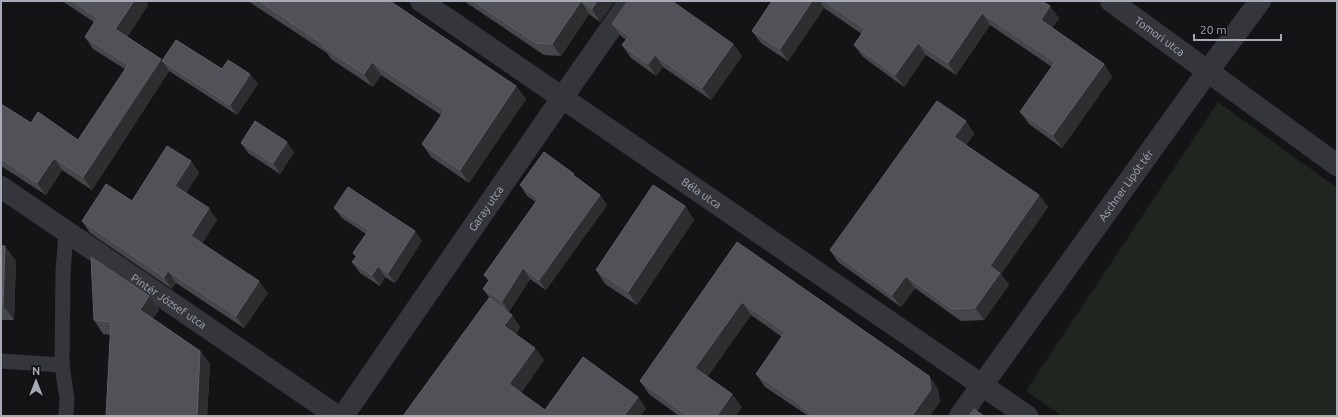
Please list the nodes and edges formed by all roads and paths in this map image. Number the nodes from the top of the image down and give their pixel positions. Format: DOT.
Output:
graph roads {
  1 [pos="422,1"];
  2 [pos="630,1"];
  3 [pos="1111,1"];
  4 [pos="1260,1"];
  5 [pos="1208,71"];
  6 [pos="562,98"];
  7 [pos="1337,165"];
  8 [pos="1,187"];
  9 [pos="66,232"];
  10 [pos="1,361"];
  11 [pos="62,365"];
  12 [pos="982,384"];
  13 [pos="66,416"];
  14 [pos="337,416"];
  15 [pos="343,416"];
  16 [pos="960,416"];
  17 [pos="1027,416"];
  1 -- 6 [label="street, Béla utca"];
  2 -- 6 [label="street, Garay utca"];
  3 -- 5 [label="street, Tomori utca"];
  4 -- 5 [label="street, Aschner Lipót tér"];
  5 -- 7 [label="street"];
  5 -- 12 [label="street, Aschner Lipót tér"];
  6 -- 12 [label="street, Béla utca"];
  6 -- 15 [label="street, Garay utca"];
  8 -- 9 [label="street, Pintér József utca"];
  9 -- 11 [label="lane"];
  9 -- 14 [label="street, Pintér József utca"];
  10 -- 11 [label="lane"];
  11 -- 13 [label="lane"];
  12 -- 16 [label="street, Aschner Lipót tér"];
  12 -- 17 [label="street"];
}
